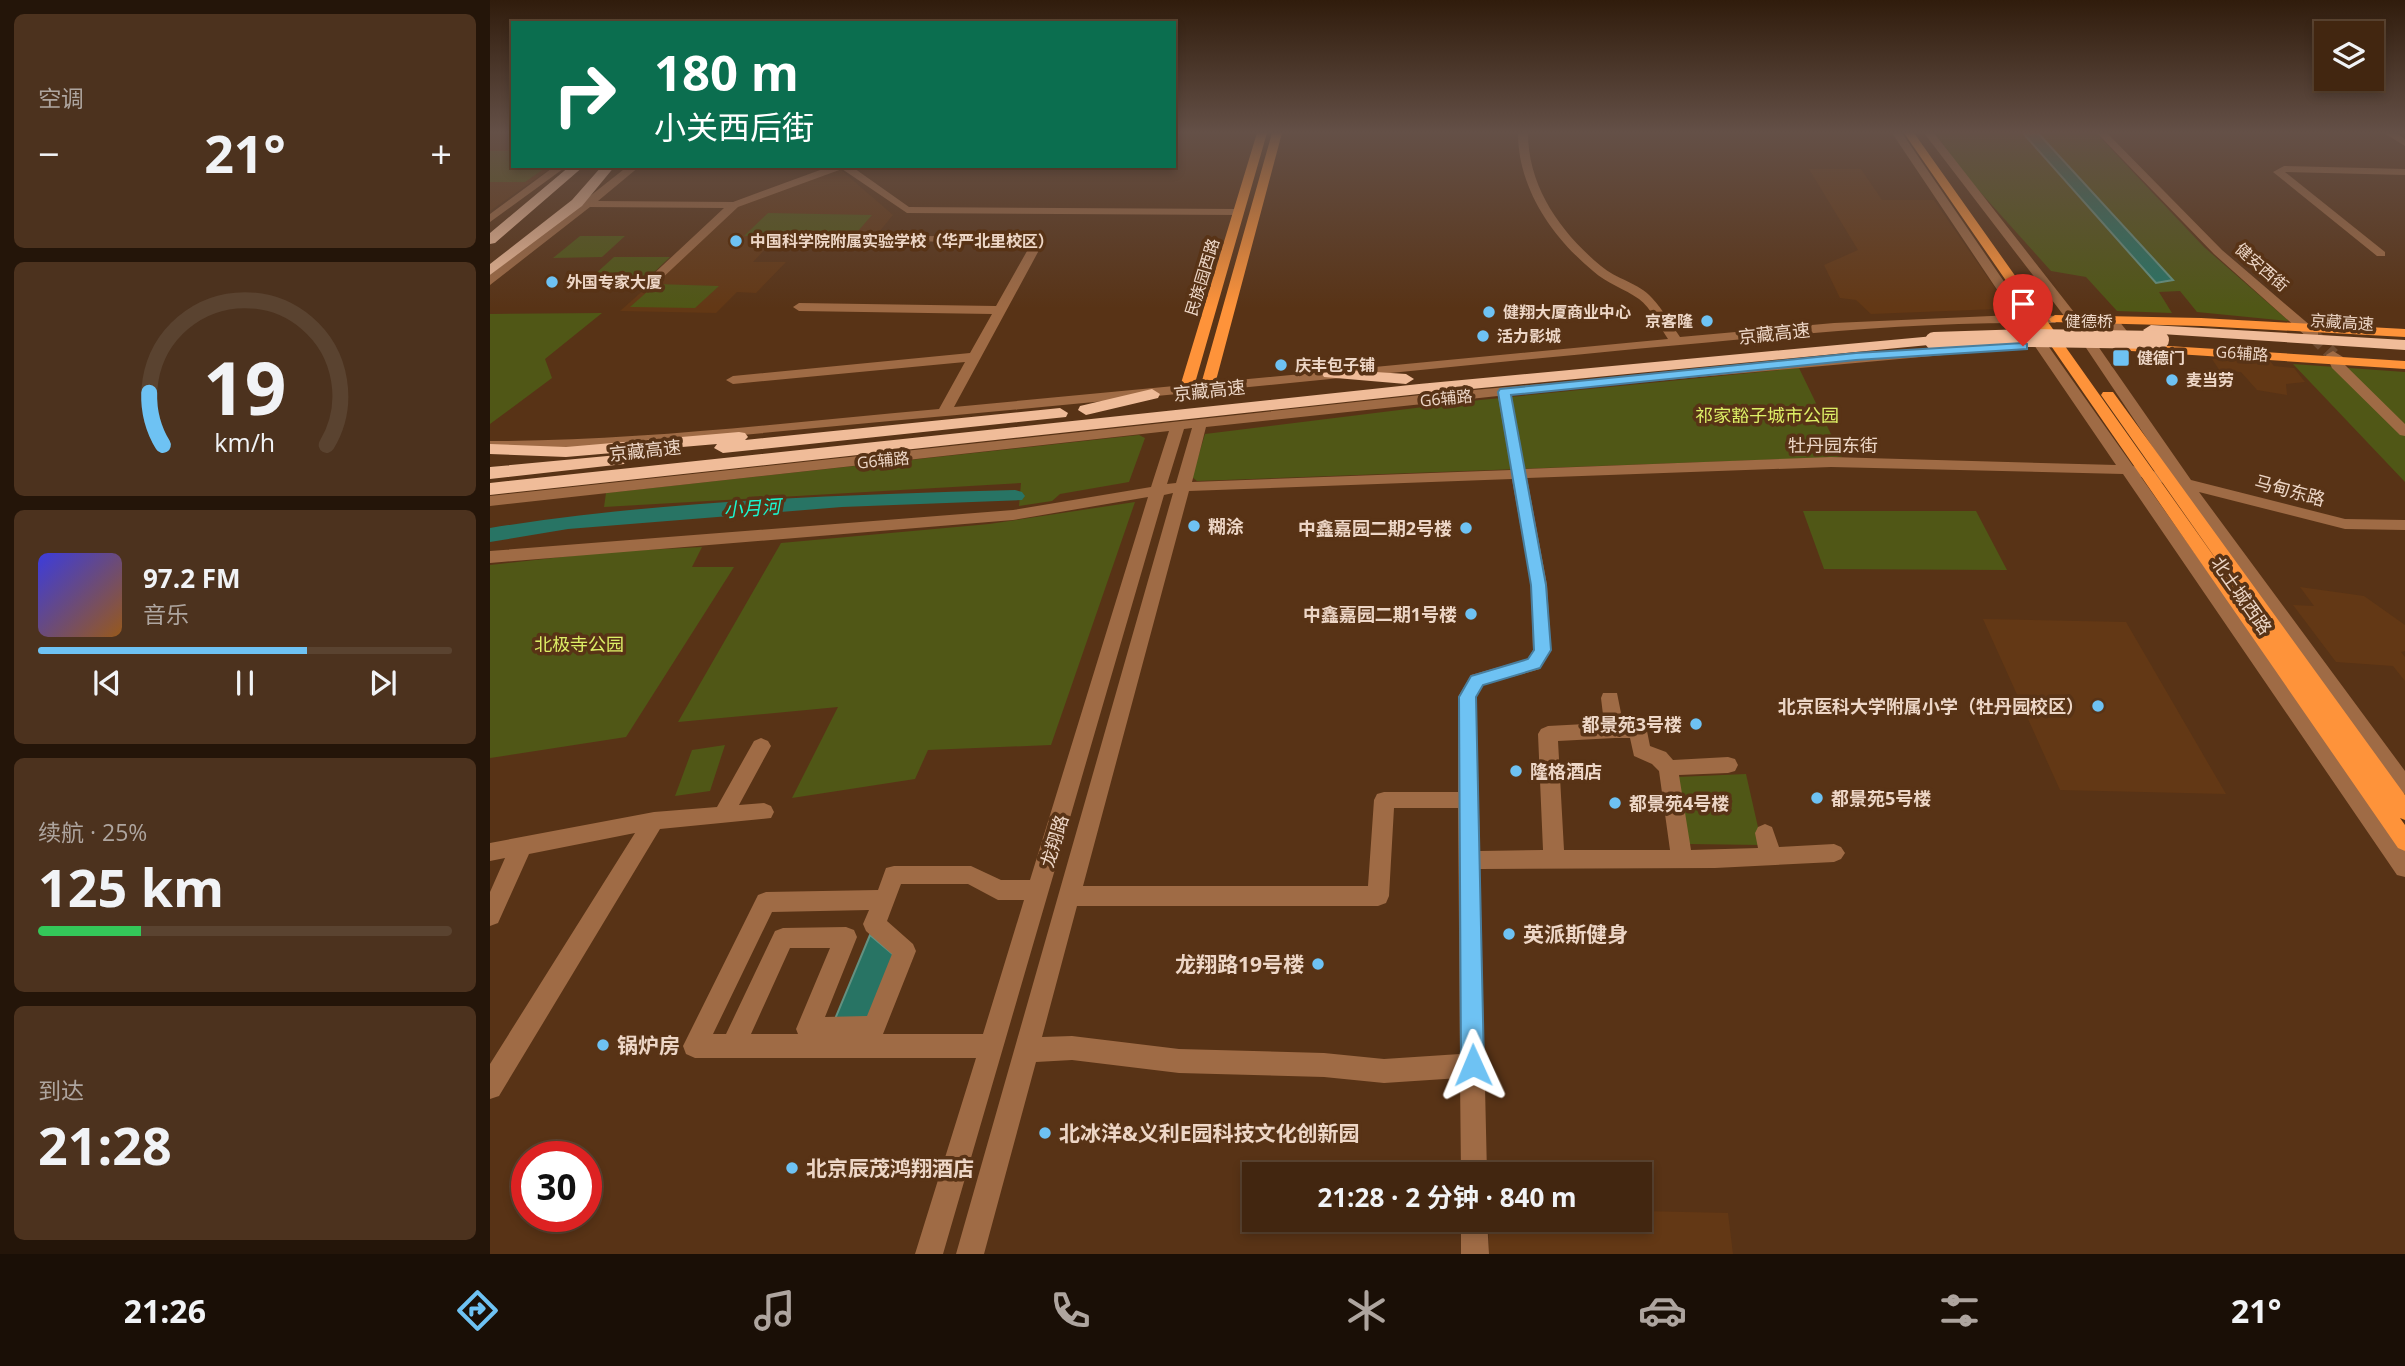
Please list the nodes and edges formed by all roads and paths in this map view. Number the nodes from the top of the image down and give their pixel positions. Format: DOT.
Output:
graph roads {
  1 [pos="533,192"];
  2 [pos="538,192"];
  3 [pos="546,192"];
  4 [pos="556,192"];
  5 [pos="575,192"];
  6 [pos="586,192"];
  7 [pos="603,192"];
  8 [pos="771,192"];
  9 [pos="880,192"];
  10 [pos="1245,192"];
  11 [pos="1260,192"];
  12 [pos="1534,192"];
  13 [pos="1937,192"];
  14 [pos="1954,192"];
  15 [pos="1963,192"];
  16 [pos="1974,192"];
  17 [pos="2159,192"];
  18 [pos="2303,192"];
  19 [pos="588,204"];
  20 [pos="734,205"];
  21 [pos="1239,212"];
  22 [pos="490,219"];
  23 [pos="512,224"];
  24 [pos="490,227"];
  25 [pos="878,238"];
  26 [pos="490,240"];
  27 [pos="2381,254"];
  28 [pos="490,256"];
  29 [pos="490,271"];
  30 [pos="653,280"];
  31 [pos="490,281"];
  32 [pos="2039,297"];
  33 [pos="799,307"];
  34 [pos="1000,310"];
  35 [pos="2048,315"];
  36 [pos="2023,318"];
  37 [pos="1976,319"];
  38 [pos="2073,319"];
  39 [pos="2111,319"];
  40 [pos="2309,332"];
  41 [pos="2405,333"];
  42 [pos="2155,335"];
  43 [pos="1930,336"];
  44 [pos="1676,342"];
  45 [pos="2405,345"];
  46 [pos="2004,346"];
  47 [pos="2042,346"];
  48 [pos="2068,347"];
  49 [pos="2092,347"];
  50 [pos="2133,348"];
  51 [pos="2405,355"];
  52 [pos="974,357"];
  53 [pos="2335,358"];
  54 [pos="2405,365"];
  55 [pos="1330,374"];
  56 [pos="1406,379"];
  57 [pos="733,380"];
  58 [pos="1207,388"];
  59 [pos="1186,390"];
  60 [pos="1504,392"];
  61 [pos="1152,394"];
  62 [pos="1086,410"];
  63 [pos="946,417"];
  64 [pos="2405,421"];
  65 [pos="1200,424"];
  66 [pos="1177,427"];
  67 [pos="2405,432"];
  68 [pos="493,445"];
  69 [pos="622,460"];
  70 [pos="490,466"];
  71 [pos="829,466"];
  72 [pos="665,469"];
  73 [pos="2130,470"];
  74 [pos="1518,472"];
  75 [pos="490,473"];
  76 [pos="2148,474"];
  77 [pos="2176,480"];
  78 [pos="525,485"];
  79 [pos="1181,486"];
  80 [pos="490,489"];
  81 [pos="1159,489"];
  82 [pos="490,495"];
  83 [pos="490,501"];
  84 [pos="2405,524"];
  85 [pos="490,557"];
  86 [pos="1610,698"];
  87 [pos="1615,730"];
  88 [pos="761,746"];
  89 [pos="1728,765"];
  90 [pos="1668,768"];
  91 [pos="2405,786"];
  92 [pos="1469,800"];
  93 [pos="2405,811"];
  94 [pos="764,812"];
  95 [pos="723,815"];
  96 [pos="654,821"];
  97 [pos="1765,833"];
  98 [pos="2405,842"];
  99 [pos="521,847"];
  100 [pos="490,852"];
  101 [pos="1834,853"];
  102 [pos="1771,857"];
  103 [pos="1554,859"];
  104 [pos="1682,859"];
  105 [pos="1469,860"];
  106 [pos="2405,867"];
  107 [pos="1039,890"];
  108 [pos="1069,896"];
  109 [pos="878,905"];
  110 [pos="490,916"];
  111 [pos="733,1046"];
  112 [pos="992,1046"];
  113 [pos="1026,1050"];
  114 [pos="1473,1065"];
  115 [pos="490,1087"];
  116 [pos="1474,1162"];
  117 [pos="1474,1232"];
  118 [pos="929,1254"];
  119 [pos="970,1254"];
  120 [pos="1475,1254"];
  1 -- 22 [label="street"];
  2 -- 24 [label="highway"];
  3 -- 23 [label="highway"];
  4 -- 23 [label="highway"];
  5 -- 28 [label="highway"];
  6 -- 29 [label="highway"];
  7 -- 19 [label="street"];
  8 -- 20 [label="street"];
  9 -- 21 [label="street"];
  10 -- 21 [label="main road, 民族园西路"];
  11 -- 58 [label="main road, 民族园西路"];
  12 -- 44 [label="street"];
  13 -- 36 [label="street"];
  14 -- 35 [label="main road"];
  15 -- 32 [label="main road"];
  16 -- 38 [label="street"];
  17 -- 40 [label="street, 健安西街"];
  18 -- 27 [label="street"];
  19 -- 20 [label="street"];
  19 -- 31 [label="street"];
  20 -- 30 [label="street"];
  21 -- 59 [label="main road, 民族园西路"];
  23 -- 26 [label="highway"];
  25 -- 34 [label="street"];
  33 -- 34 [label="street"];
  34 -- 52 [label="street"];
  35 -- 36 [label="street, G6辅路"];
  35 -- 38 [label="main road, G6辅路"];
  35 -- 48 [label="main road"];
  36 -- 37 [label="street, G6辅路"];
  36 -- 47 [label="street, 北土城西路"];
  37 -- 44 [label="street, G6辅路"];
  37 -- 46 [label="street"];
  38 -- 39 [label="main road, G6辅路"];
  38 -- 49 [label="street, 北土城西路"];
  39 -- 40 [label="main road, G6辅路"];
  39 -- 50 [label="street"];
  40 -- 41 [label="main road, G6辅路"];
  42 -- 43 [label="highway, 健德桥, bridge"];
  42 -- 45 [label="highway, 京藏高速"];
  42 -- 51 [label="highway, 京藏高速"];
  43 -- 56 [label="highway, 京藏高速"];
  43 -- 72 [label="highway, 京藏高速"];
  44 -- 55 [label="street, G6辅路"];
  46 -- 47 [label="street, G6辅路"];
  46 -- 60 [label="street, G6辅路"];
  47 -- 48 [label="street, G6辅路"];
  47 -- 73 [label="street, 北土城西路"];
  48 -- 49 [label="main road, G6辅路"];
  48 -- 76 [label="main road, 北土城西路"];
  48 -- 77 [label="main road, 北土城西路"];
  49 -- 50 [label="main road, G6辅路"];
  49 -- 77 [label="street, 北土城西路"];
  50 -- 53 [label="main road, G6辅路"];
  52 -- 57 [label="street"];
  52 -- 63 [label="street"];
  53 -- 54 [label="main road, G6辅路"];
  53 -- 64 [label="street"];
  53 -- 67 [label="street"];
  55 -- 56 [label="highway"];
  55 -- 58 [label="street, G6辅路"];
  56 -- 62 [label="highway, 京藏高速"];
  58 -- 59 [label="street, G6辅路"];
  59 -- 61 [label="street, G6辅路"];
  60 -- 65 [label="street, G6辅路"];
  60 -- 74 [label="street"];
  61 -- 62 [label="highway"];
  61 -- 63 [label="street, G6辅路"];
  62 -- 63 [label="highway, 京藏高速"];
  63 -- 68 [label="street, G6辅路"];
  63 -- 68 [label="highway"];
  63 -- 69 [label="highway, 京藏高速"];
  65 -- 66 [label="street, G6辅路"];
  65 -- 79 [label="street, 龙翔路"];
  66 -- 71 [label="street, G6辅路"];
  66 -- 81 [label="street, 龙翔路"];
  69 -- 70 [label="highway"];
  69 -- 75 [label="highway, 京藏高速"];
  71 -- 72 [label="highway"];
  71 -- 83 [label="street, G6辅路"];
  72 -- 78 [label="highway, 京藏高速"];
  73 -- 74 [label="street, 牡丹园东街"];
  73 -- 76 [label="street, 牡丹园东街"];
  73 -- 106 [label="street, 北土城西路"];
  74 -- 79 [label="street, 牡丹园东街"];
  74 -- 92 [label="street"];
  76 -- 77 [label="street, 马甸东路"];
  76 -- 98 [label="main road, 北土城西路"];
  77 -- 84 [label="street, 马甸东路"];
  77 -- 91 [label="street, 北土城西路"];
  77 -- 93 [label="main road, 北土城西路"];
  78 -- 80 [label="highway, 京藏高速"];
  78 -- 82 [label="highway"];
  79 -- 81 [label="street, 牡丹园东街"];
  79 -- 108 [label="street, 龙翔路"];
  81 -- 85 [label="street, 牡丹园东街"];
  81 -- 107 [label="street, 龙翔路"];
  86 -- 87 [label="street"];
  87 -- 90 [label="street"];
  87 -- 103 [label="street"];
  88 -- 95 [label="street"];
  89 -- 90 [label="street"];
  90 -- 104 [label="street"];
  92 -- 105 [label="street"];
  92 -- 108 [label="street"];
  94 -- 95 [label="street"];
  95 -- 96 [label="street"];
  96 -- 99 [label="street"];
  96 -- 115 [label="street"];
  97 -- 102 [label="street"];
  99 -- 100 [label="street"];
  99 -- 110 [label="street"];
  101 -- 102 [label="street"];
  102 -- 104 [label="street"];
  103 -- 104 [label="street"];
  103 -- 105 [label="street"];
  105 -- 114 [label="street"];
  107 -- 109 [label="street"];
  107 -- 112 [label="street, 龙翔路"];
  108 -- 113 [label="street, 龙翔路"];
  109 -- 111 [label="street"];
  109 -- 111 [label="street"];
  111 -- 112 [label="street"];
  112 -- 118 [label="street, 龙翔路"];
  113 -- 114 [label="street"];
  113 -- 119 [label="street, 龙翔路"];
  114 -- 116 [label="street"];
  117 -- 120 [label="street"];
}
